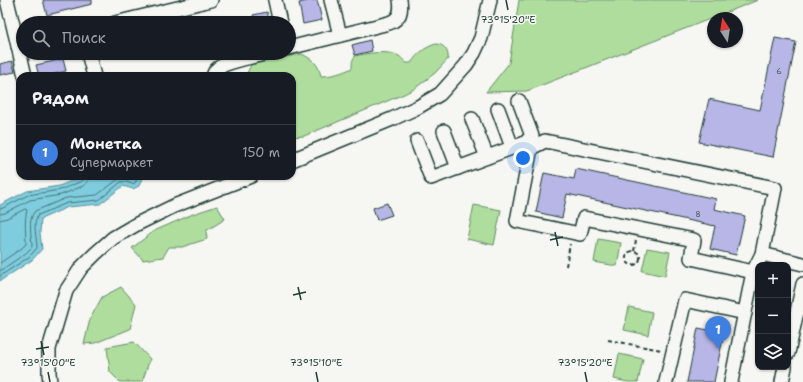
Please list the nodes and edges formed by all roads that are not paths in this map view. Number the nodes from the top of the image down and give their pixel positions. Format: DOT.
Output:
graph roads {
  1 [pos="7,0"];
  2 [pos="211,0"];
  3 [pos="275,0"];
  4 [pos="331,0"];
  5 [pos="400,0"];
  6 [pos="490,0"];
  7 [pos="144,16"];
  8 [pos="278,16"];
  9 [pos="6,25"];
  10 [pos="340,35"];
  11 [pos="16,39"];
  12 [pos="296,46"];
  13 [pos="23,60"];
  14 [pos="90,60"];
  15 [pos="242,60"];
  16 [pos="24,72"];
  17 [pos="93,72"];
  18 [pos="215,72"];
  19 [pos="520,101"];
  20 [pos="498,109"];
  21 [pos="472,119"];
  22 [pos="444,131"];
  23 [pos="417,141"];
  24 [pos="528,145"];
  25 [pos="512,147"];
  26 [pos="487,157"];
  27 [pos="296,158"];
  28 [pos="458,168"];
  29 [pos="241,180"];
  30 [pos="762,254"];
  31 [pos="803,264"];
  32 [pos="753,272"];
  33 [pos="803,284"];
  34 [pos="746,313"];
  35 [pos="791,340"];
  36 [pos="784,370"];
  37 [pos="50,382"];
  38 [pos="666,382"];
  39 [pos="731,382"];
  40 [pos="782,382"];
  1 -- 9 [label="street"];
  2 -- 7 [label="street"];
  3 -- 8 [label="street"];
  4 -- 10 [label="street"];
  5 -- 10 [label="street"];
  6 -- 27 [label="street"];
  9 -- 11 [label="street"];
  10 -- 12 [label="street"];
  13 -- 16 [label="street"];
  14 -- 17 [label="street"];
  15 -- 18 [label="street"];
  19 -- 24 [label="street"];
  20 -- 25 [label="street"];
  21 -- 26 [label="street"];
  22 -- 28 [label="street"];
  23 -- 28 [label="street"];
  24 -- 25 [label="street"];
  24 -- 30 [label="street"];
  24 -- 32 [label="street"];
  25 -- 26 [label="street"];
  26 -- 28 [label="street"];
  29 -- 37 [label="street"];
  30 -- 31 [label="street"];
  30 -- 32 [label="street"];
  32 -- 34 [label="street"];
  33 -- 35 [label="street"];
  34 -- 38 [label="street"];
  34 -- 39 [label="street"];
  36 -- 40 [label="street"];
}
